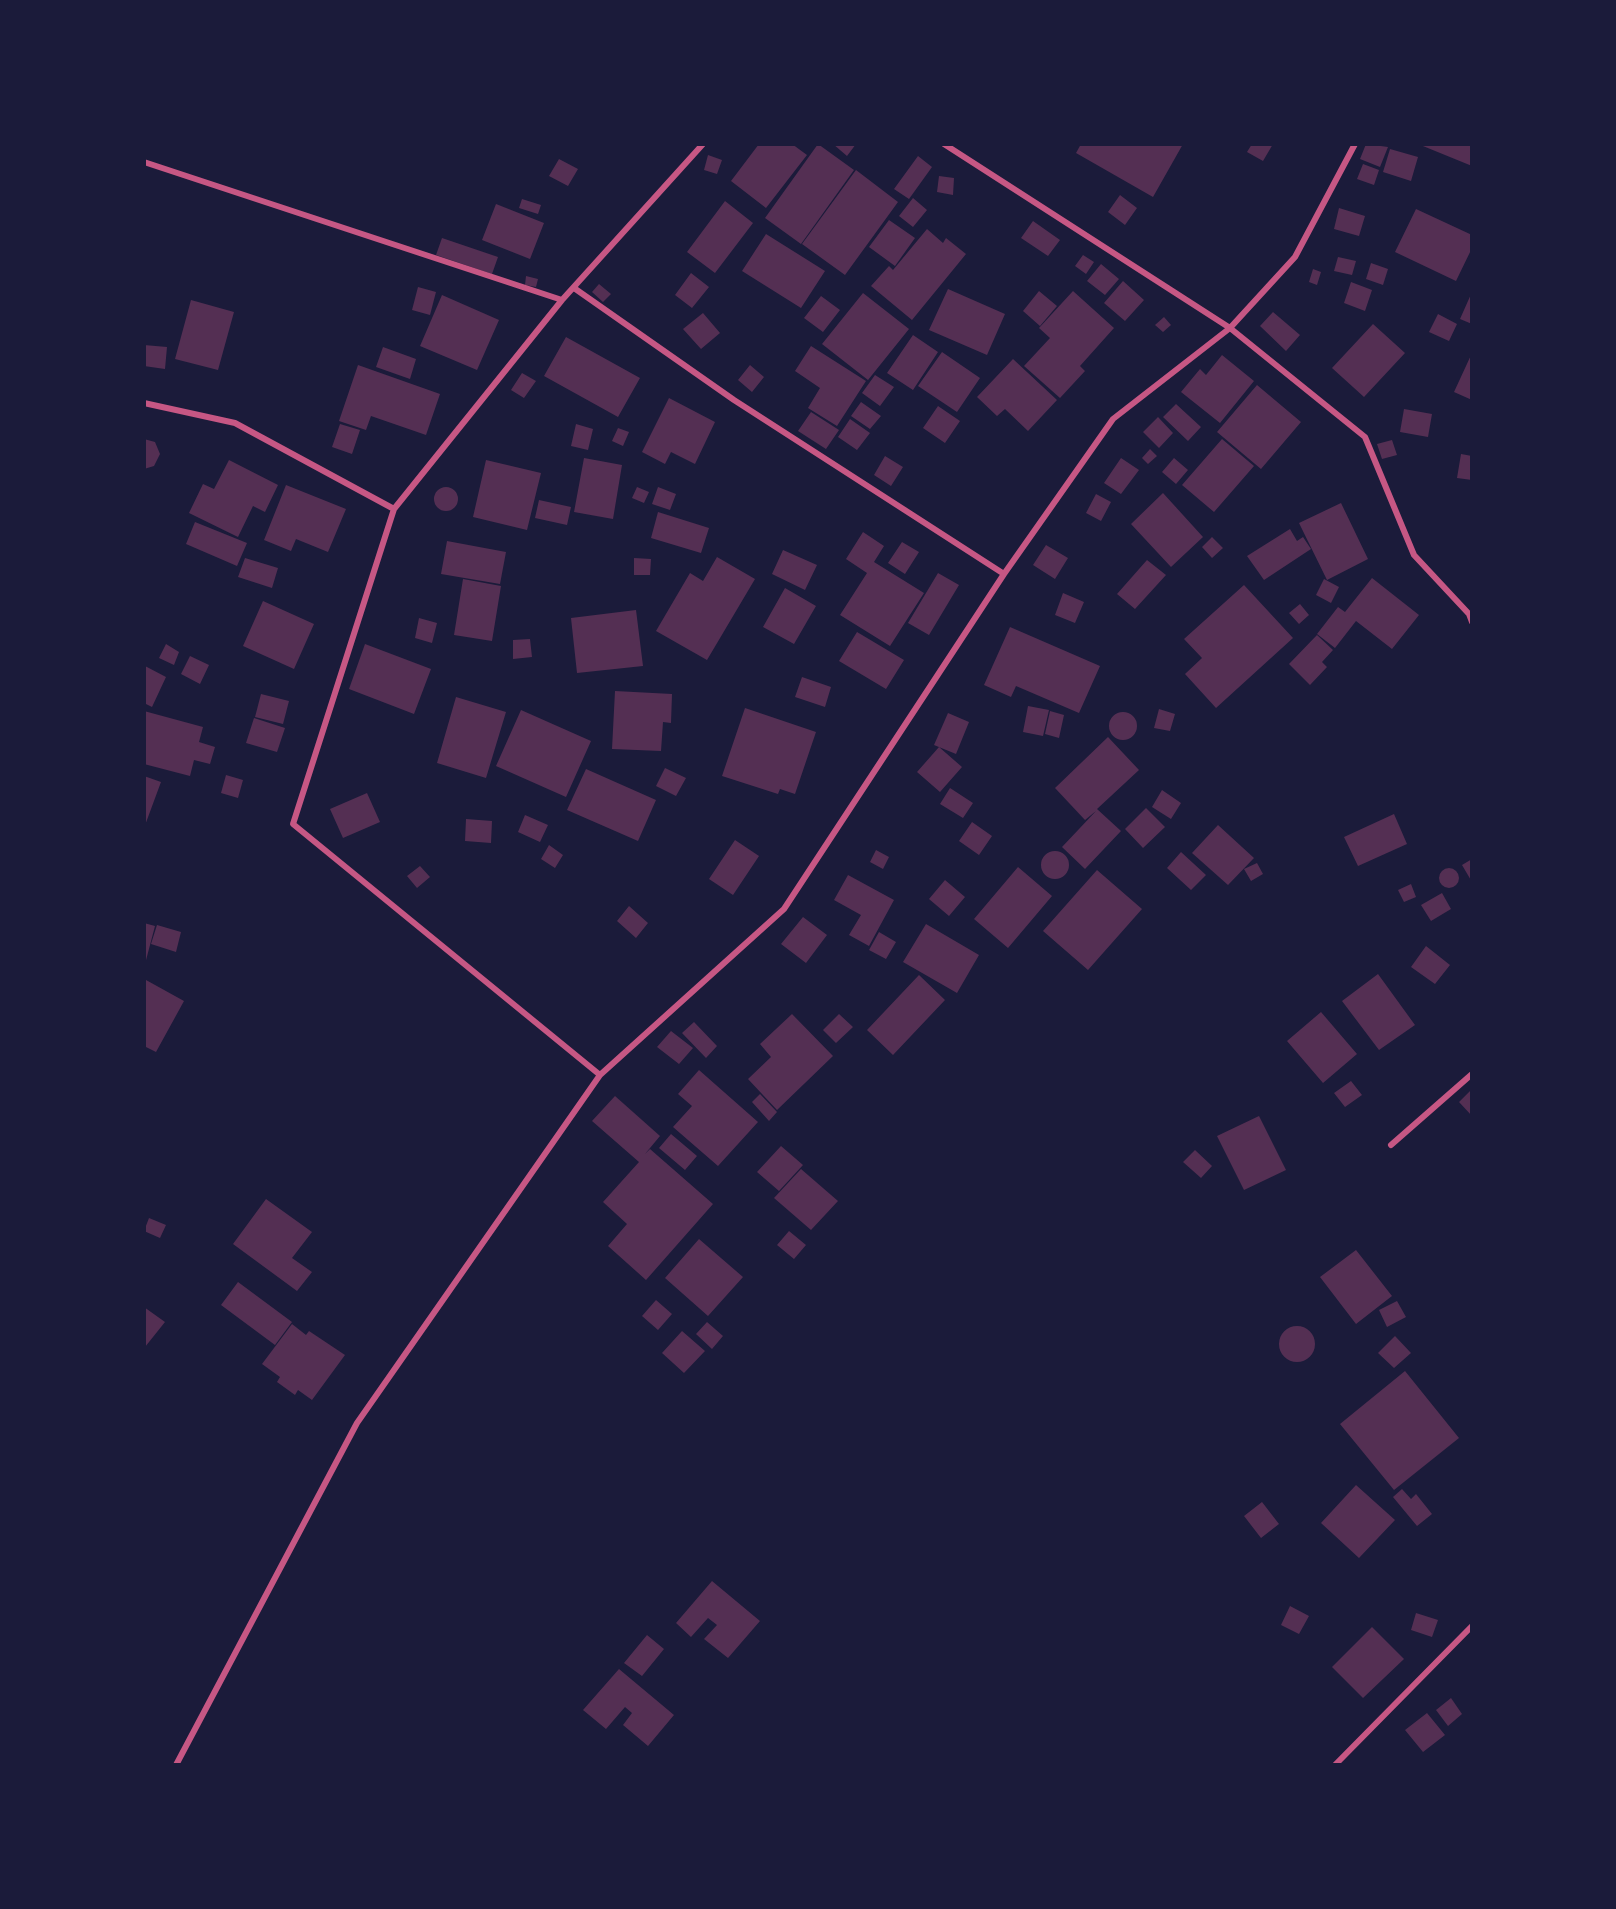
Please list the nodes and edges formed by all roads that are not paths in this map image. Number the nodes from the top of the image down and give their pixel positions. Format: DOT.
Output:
graph roads {
  1 [pos="703,144"];
  2 [pos="944,144"];
  3 [pos="1355,144"];
  4 [pos="144,162"];
  5 [pos="574,288"];
  6 [pos="562,300"];
  7 [pos="1230,328"];
  8 [pos="144,403"];
  9 [pos="394,509"];
  10 [pos="1004,574"];
  11 [pos="1472,622"];
  12 [pos="1472,1074"];
  13 [pos="600,1075"];
  14 [pos="1391,1145"];
  15 [pos="1472,1626"];
  16 [pos="177,1765"];
  17 [pos="1335,1765"];
  1 -- 5 [label="street"];
  2 -- 7 [label="street"];
  3 -- 7 [label="street"];
  4 -- 6 [label="street"];
  5 -- 6 [label="street"];
  5 -- 10 [label="street"];
  6 -- 9 [label="street"];
  7 -- 10 [label="street"];
  7 -- 11 [label="street"];
  8 -- 9 [label="street"];
  9 -- 13 [label="street"];
  10 -- 13 [label="street"];
  12 -- 14 [label="street"];
  13 -- 16 [label="street"];
  15 -- 17 [label="street"];
}
